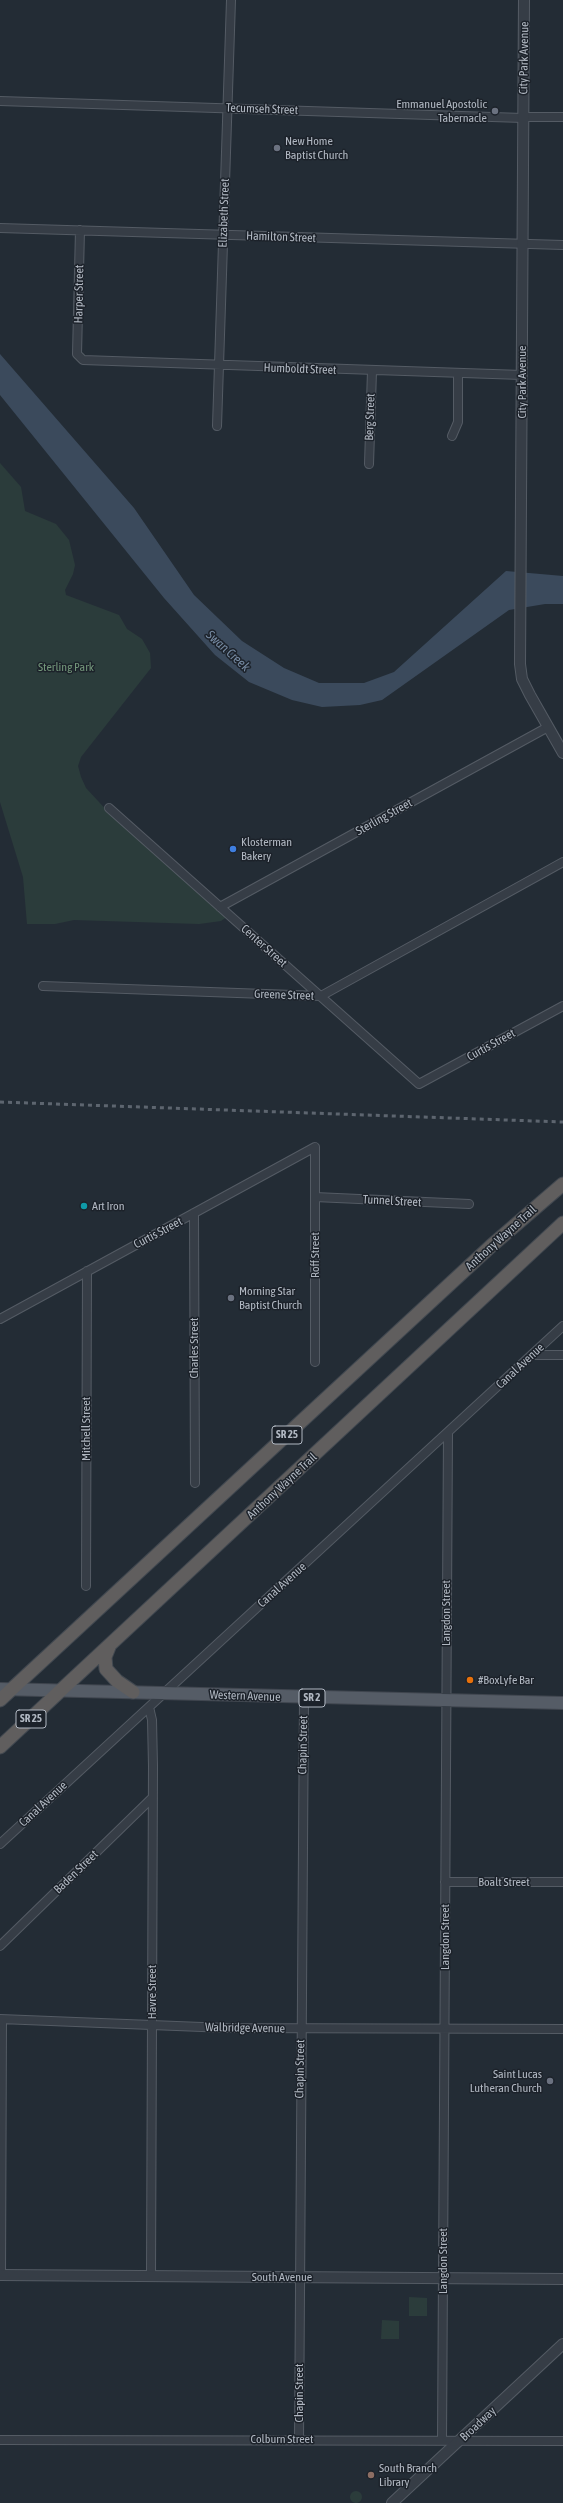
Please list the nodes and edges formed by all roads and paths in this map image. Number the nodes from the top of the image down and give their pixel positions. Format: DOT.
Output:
graph roads {
  1 [pos="231,0"];
  2 [pos="524,0"];
  3 [pos="0,101"];
  4 [pos="228,108"];
  5 [pos="563,117"];
  6 [pos="523,118"];
  7 [pos="0,228"];
  8 [pos="80,230"];
  9 [pos="224,235"];
  10 [pos="523,244"];
  11 [pos="563,244"];
  12 [pos="79,358"];
  13 [pos="220,366"];
  14 [pos="372,371"];
  15 [pos="458,373"];
  16 [pos="522,375"];
  17 [pos="216,426"];
  18 [pos="452,436"];
  19 [pos="369,464"];
  20 [pos="548,727"];
  21 [pos="563,753"];
  22 [pos="109,808"];
  23 [pos="563,862"];
  24 [pos="220,907"];
  25 [pos="43,986"];
  26 [pos="321,996"];
  27 [pos="563,1006"];
  28 [pos="419,1084"];
  29 [pos="315,1147"];
  30 [pos="563,1184"];
  31 [pos="315,1197"];
  32 [pos="469,1204"];
  33 [pos="194,1213"];
  34 [pos="563,1223"];
  35 [pos="87,1271"];
  36 [pos="0,1319"];
  37 [pos="563,1326"];
  38 [pos="532,1355"];
  39 [pos="563,1356"];
  40 [pos="315,1362"];
  41 [pos="448,1434"];
  42 [pos="195,1483"];
  43 [pos="86,1586"];
  44 [pos="109,1647"];
  45 [pos="6,1689"];
  46 [pos="62,1691"];
  47 [pos="133,1692"];
  48 [pos="163,1694"];
  49 [pos="304,1698"];
  50 [pos="0,1700"];
  51 [pos="446,1701"];
  52 [pos="563,1704"];
  53 [pos="149,1707"];
  54 [pos="0,1747"];
  55 [pos="152,1798"];
  56 [pos="0,1844"];
  57 [pos="445,1882"];
  58 [pos="563,1882"];
  59 [pos="0,1946"];
  60 [pos="1,2019"];
  61 [pos="152,2024"];
  62 [pos="301,2029"];
  63 [pos="444,2029"];
  64 [pos="563,2029"];
  65 [pos="0,2275"];
  66 [pos="152,2276"];
  67 [pos="298,2277"];
  68 [pos="443,2278"];
  69 [pos="563,2279"];
  70 [pos="563,2344"];
  71 [pos="299,2439"];
  72 [pos="0,2440"];
  73 [pos="442,2441"];
  74 [pos="459,2441"];
  75 [pos="563,2441"];
  76 [pos="392,2503"];
  1 -- 4 [label="street, Elizabeth Street"];
  2 -- 6 [label="street, City Park Avenue"];
  3 -- 4 [label="street, Tecumseh Street"];
  4 -- 6 [label="street, Tecumseh Street"];
  4 -- 9 [label="street, Elizabeth Street"];
  5 -- 6 [label="street, Tecumseh Street"];
  6 -- 10 [label="street, City Park Avenue"];
  7 -- 8 [label="street, Hamilton Street"];
  8 -- 9 [label="street, Hamilton Street"];
  8 -- 12 [label="street, Harper Street"];
  9 -- 10 [label="street, Hamilton Street"];
  9 -- 13 [label="street, Elizabeth Street"];
  10 -- 11 [label="street, Hamilton Street"];
  10 -- 16 [label="street, City Park Avenue"];
  12 -- 13 [label="street, Humboldt Street"];
  13 -- 14 [label="street, Humboldt Street"];
  13 -- 17 [label="street, Elizabeth Street"];
  14 -- 15 [label="street, Humboldt Street"];
  14 -- 19 [label="street, Berg Street"];
  15 -- 16 [label="street, Humboldt Street"];
  15 -- 18 [label="street"];
  16 -- 20 [label="street, City Park Avenue"];
  20 -- 21 [label="street, City Park Avenue"];
  20 -- 24 [label="street, Sterling Street"];
  22 -- 24 [label="street, Center Street"];
  23 -- 26 [label="street, Greene Street"];
  24 -- 26 [label="street, Center Street"];
  25 -- 26 [label="street, Greene Street"];
  26 -- 28 [label="street, Center Street"];
  27 -- 28 [label="street, Curtis Street"];
  29 -- 31 [label="street, Roff Street"];
  29 -- 33 [label="street, Curtis Street"];
  30 -- 45 [label="highway, Anthony Wayne Trail / SR 25"];
  31 -- 32 [label="street, Tunnel Street"];
  31 -- 40 [label="street, Roff Street"];
  33 -- 35 [label="street, Curtis Street"];
  33 -- 42 [label="street, Charles Street"];
  34 -- 44 [label="highway, Anthony Wayne Trail / SR 25"];
  35 -- 36 [label="street, Curtis Street"];
  35 -- 43 [label="street, Mitchell Street"];
  37 -- 38 [label="street, Canal Avenue"];
  38 -- 39 [label="street"];
  38 -- 41 [label="street, Canal Avenue"];
  41 -- 48 [label="street, Canal Avenue"];
  41 -- 51 [label="street, Langdon Street"];
  44 -- 46 [label="highway, Anthony Wayne Trail / SR 25"];
  44 -- 47 [label="highway"];
  45 -- 46 [label="main road, Western Avenue / SR 2"];
  45 -- 50 [label="highway, Anthony Wayne Trail / SR 25"];
  46 -- 47 [label="main road, Western Avenue / SR 2"];
  46 -- 54 [label="highway, Anthony Wayne Trail / SR 25"];
  47 -- 48 [label="main road, Western Avenue / SR 2"];
  48 -- 49 [label="main road, Western Avenue / SR 2"];
  48 -- 53 [label="street, Canal Avenue"];
  49 -- 51 [label="main road, Western Avenue / SR 2"];
  49 -- 62 [label="street, Chapin Street"];
  51 -- 52 [label="main road, Western Avenue / SR 2"];
  51 -- 57 [label="street, Langdon Street"];
  53 -- 55 [label="street, Havre Street"];
  53 -- 56 [label="street, Canal Avenue"];
  55 -- 59 [label="street, Baden Street"];
  55 -- 61 [label="street, Havre Street"];
  57 -- 58 [label="street, Boalt Street"];
  57 -- 63 [label="street, Langdon Street"];
  60 -- 61 [label="street, Walbridge Avenue"];
  60 -- 65 [label="street"];
  61 -- 62 [label="street, Walbridge Avenue"];
  61 -- 66 [label="street, Havre Street"];
  62 -- 63 [label="street, Walbridge Avenue"];
  62 -- 67 [label="street, Chapin Street"];
  63 -- 64 [label="street, Walbridge Avenue"];
  63 -- 68 [label="street, Langdon Street"];
  65 -- 66 [label="street, South Avenue"];
  66 -- 67 [label="street, South Avenue"];
  67 -- 68 [label="street, South Avenue"];
  67 -- 71 [label="street, Chapin Street"];
  68 -- 69 [label="street, South Avenue"];
  68 -- 73 [label="street, Langdon Street"];
  70 -- 74 [label="street, Broadway"];
  71 -- 72 [label="street, Colburn Street"];
  71 -- 73 [label="street, Colburn Street"];
  73 -- 74 [label="street, Colburn Street"];
  74 -- 75 [label="street, Colburn Street"];
  74 -- 76 [label="street, Broadway"];
}
